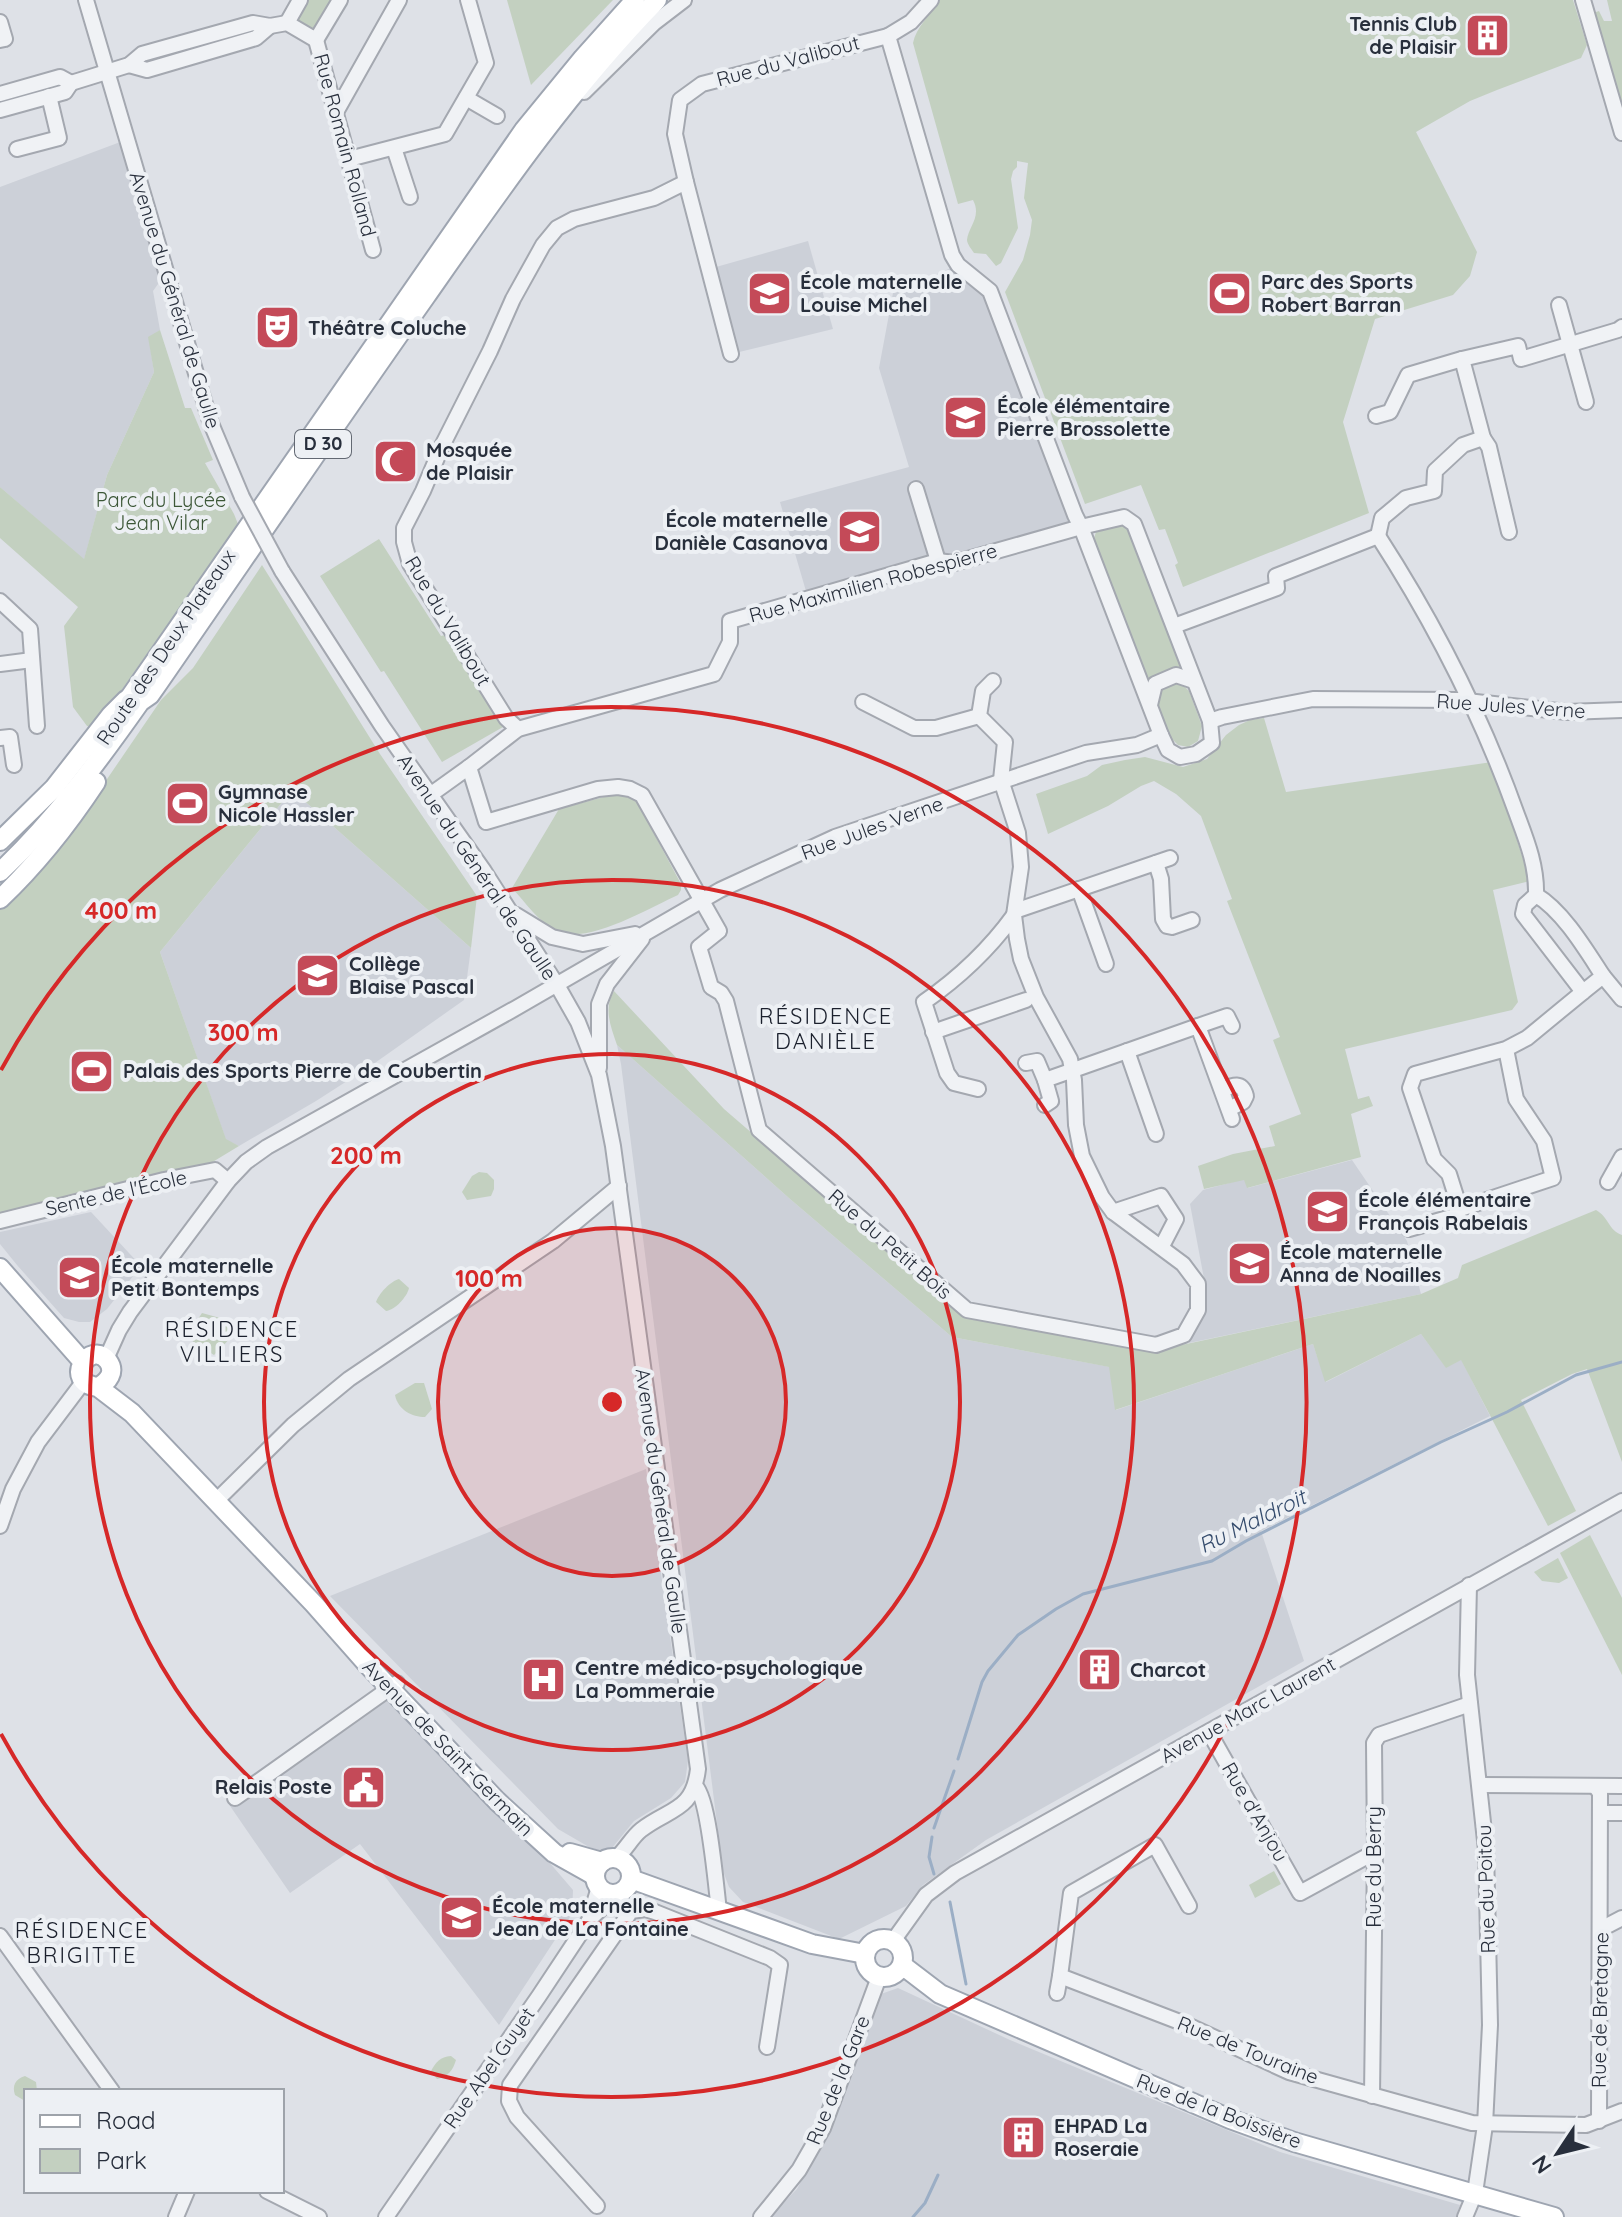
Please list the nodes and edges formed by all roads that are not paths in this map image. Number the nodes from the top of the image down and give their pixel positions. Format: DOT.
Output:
graph roads {
  1 [pos="86,0"];
  2 [pos="300,0"];
  3 [pos="340,0"];
  4 [pos="399,0"];
  5 [pos="468,0"];
  6 [pos="635,0"];
  7 [pos="657,0"];
  8 [pos="684,0"];
  9 [pos="931,0"];
  10 [pos="1583,0"];
  11 [pos="0,22"];
  12 [pos="287,23"];
  13 [pos="888,36"];
  14 [pos="0,40"];
  15 [pos="316,40"];
  16 [pos="107,71"];
  17 [pos="71,83"];
  18 [pos="0,94"];
  19 [pos="572,95"];
  20 [pos="49,96"];
  21 [pos="466,98"];
  22 [pos="0,110"];
  23 [pos="336,112"];
  24 [pos="497,116"];
  25 [pos="1622,133"];
  26 [pos="394,148"];
  27 [pos="17,149"];
  28 [pos="349,159"];
  29 [pos="686,182"];
  30 [pos="410,197"];
  31 [pos="373,250"];
  32 [pos="1559,305"];
  33 [pos="1621,330"];
  34 [pos="1569,344"];
  35 [pos="731,354"];
  36 [pos="1462,359"];
  37 [pos="1586,402"];
  38 [pos="1376,416"];
  39 [pos="1483,438"];
  40 [pos="916,489"];
  41 [pos="1081,527"];
  42 [pos="1509,532"];
  43 [pos="1378,536"];
  44 [pos="938,561"];
  45 [pos="0,601"];
  46 [pos="1174,626"];
  47 [pos="32,660"];
  48 [pos="0,664"];
  49 [pos="993,681"];
  50 [pos="1194,681"];
  51 [pos="150,695"];
  52 [pos="130,697"];
  53 [pos="863,702"];
  54 [pos="1470,702"];
  55 [pos="1150,705"];
  56 [pos="1622,710"];
  57 [pos="979,716"];
  58 [pos="1210,721"];
  59 [pos="37,726"];
  60 [pos="518,729"];
  61 [pos="1161,735"];
  62 [pos="0,738"];
  63 [pos="14,765"];
  64 [pos="469,767"];
  65 [pos="1001,780"];
  66 [pos="430,795"];
  67 [pos="0,841"];
  68 [pos="0,861"];
  69 [pos="0,872"];
  70 [pos="1079,889"];
  71 [pos="1536,895"];
  72 [pos="0,899"];
  73 [pos="701,902"];
  74 [pos="511,912"];
  75 [pos="1015,913"];
  76 [pos="1192,920"];
  77 [pos="647,932"];
  78 [pos="1017,939"];
  79 [pos="996,941"];
  80 [pos="1106,964"];
  81 [pos="1603,976"];
  82 [pos="557,985"];
  83 [pos="1583,992"];
  84 [pos="1622,999"];
  85 [pos="1026,1000"];
  86 [pos="1198,1026"];
  87 [pos="1232,1026"];
  88 [pos="933,1032"];
  89 [pos="1506,1049"];
  90 [pos="1127,1051"];
  91 [pos="1026,1063"];
  92 [pos="1072,1069"];
  93 [pos="599,1075"];
  94 [pos="1045,1080"];
  95 [pos="978,1089"];
  96 [pos="1222,1090"];
  97 [pos="1045,1105"];
  98 [pos="1156,1134"];
  99 [pos="1622,1157"];
  100 [pos="228,1181"];
  101 [pos="1608,1182"];
  102 [pos="619,1186"];
  103 [pos="1460,1209"];
  104 [pos="1113,1212"];
  105 [pos="0,1221"];
  106 [pos="1409,1229"];
  107 [pos="1162,1246"];
  108 [pos="0,1268"];
  109 [pos="99,1376"];
  110 [pos="1622,1501"];
  111 [pos="215,1502"];
  112 [pos="0,1526"];
  113 [pos="1469,1585"];
  114 [pos="393,1686"];
  115 [pos="1470,1704"];
  116 [pos="1209,1732"];
  117 [pos="1481,1785"];
  118 [pos="1595,1786"];
  119 [pos="1622,1786"];
  120 [pos="696,1787"];
  121 [pos="235,1798"];
  122 [pos="1600,1813"];
  123 [pos="1622,1813"];
  124 [pos="1375,1852"];
  125 [pos="614,1871"];
  126 [pos="1189,1906"];
  127 [pos="719,1911"];
  128 [pos="1622,1918"];
  129 [pos="1601,1929"];
  130 [pos="0,1936"];
  131 [pos="893,1941"];
  132 [pos="865,1954"];
  133 [pos="902,1965"];
  134 [pos="1060,1976"];
  135 [pos="879,1977"];
  136 [pos="1057,1993"];
  137 [pos="539,1996"];
  138 [pos="562,2011"];
  139 [pos="767,2047"];
  140 [pos="111,2089"];
  141 [pos="1372,2096"];
  142 [pos="1622,2111"];
  143 [pos="1599,2121"];
  144 [pos="1485,2125"];
  145 [pos="186,2193"];
  146 [pos="271,2193"];
  147 [pos="1475,2193"];
  148 [pos="597,2206"];
  149 [pos="176,2217"];
  150 [pos="319,2217"];
  151 [pos="386,2217"];
  152 [pos="761,2217"];
  153 [pos="1465,2217"];
  154 [pos="1554,2217"];
  1 -- 16 [label="street, Avenue du Général de Gaulle"];
  2 -- 12 [label="street"];
  3 -- 15 [label="street"];
  4 -- 23 [label="street"];
  5 -- 21 [label="street"];
  6 -- 52 [label="main road, Route des Deux Plateaux / D 30"];
  7 -- 19 [label="main road, Route des Deux Plateaux / D 30"];
  8 -- 19 [label="street, Route des Deux Plateaux / D 30"];
  9 -- 13 [label="street"];
  10 -- 25 [label="street"];
  11 -- 14 [label="street"];
  12 -- 15 [label="street"];
  12 -- 16 [label="street"];
  13 -- 29 [label="street, Rue du Valibout"];
  13 -- 41 [label="street"];
  15 -- 23 [label="street, Rue Romain Rolland"];
  16 -- 17 [label="street"];
  16 -- 66 [label="street, Avenue du Général de Gaulle, bridge"];
  17 -- 18 [label="street"];
  17 -- 20 [label="street"];
  19 -- 51 [label="main road, Route des Deux Plateaux / D 30"];
  20 -- 22 [label="street"];
  20 -- 27 [label="street"];
  21 -- 24 [label="street"];
  21 -- 26 [label="street"];
  23 -- 28 [label="street, Rue Romain Rolland"];
  26 -- 28 [label="street"];
  26 -- 30 [label="street"];
  28 -- 31 [label="street, Rue Romain Rolland"];
  29 -- 35 [label="street, Rue du Valibout"];
  29 -- 60 [label="street, Rue du Valibout"];
  32 -- 34 [label="street"];
  33 -- 34 [label="street"];
  34 -- 36 [label="street"];
  34 -- 37 [label="street"];
  36 -- 38 [label="street"];
  36 -- 39 [label="street"];
  39 -- 42 [label="street"];
  39 -- 43 [label="street"];
  40 -- 44 [label="street"];
  41 -- 44 [label="street, Rue Maximilien Robespierre"];
  41 -- 46 [label="street, Rue Maximilien Robespierre"];
  41 -- 55 [label="street"];
  43 -- 46 [label="street"];
  43 -- 54 [label="street"];
  44 -- 60 [label="street, Rue Maximilien Robespierre"];
  45 -- 47 [label="street"];
  46 -- 50 [label="street, Rue Maximilien Robespierre"];
  47 -- 48 [label="street"];
  47 -- 59 [label="street"];
  49 -- 57 [label="street"];
  50 -- 55 [label="street"];
  50 -- 58 [label="street"];
  51 -- 69 [label="main road, Route des Deux Plateaux / D 30"];
  51 -- 72 [label="main road"];
  52 -- 67 [label="main road"];
  52 -- 68 [label="main road, Route des Deux Plateaux / D 30"];
  53 -- 57 [label="street"];
  54 -- 56 [label="street, Rue Jules Verne"];
  54 -- 58 [label="street, Rue Jules Verne"];
  54 -- 71 [label="street"];
  55 -- 61 [label="street"];
  57 -- 65 [label="street"];
  58 -- 61 [label="street"];
  60 -- 64 [label="street"];
  61 -- 65 [label="street, Rue Jules Verne"];
  62 -- 63 [label="street"];
  64 -- 66 [label="street"];
  64 -- 73 [label="street"];
  65 -- 73 [label="street, Rue Jules Verne"];
  65 -- 75 [label="street, Rue du Petit Bois"];
  66 -- 74 [label="street, Avenue du Général de Gaulle"];
  70 -- 75 [label="street"];
  70 -- 76 [label="street"];
  70 -- 80 [label="street"];
  71 -- 81 [label="street"];
  71 -- 83 [label="street"];
  73 -- 77 [label="street, Rue Jules Verne"];
  73 -- 107 [label="street, Rue du Petit Bois"];
  74 -- 77 [label="street"];
  74 -- 82 [label="street, Avenue du Général de Gaulle"];
  75 -- 78 [label="street, Rue du Petit Bois"];
  75 -- 79 [label="street"];
  77 -- 82 [label="street, Rue Jules Verne"];
  77 -- 93 [label="street"];
  78 -- 79 [label="street"];
  78 -- 92 [label="street, Rue du Petit Bois"];
  79 -- 88 [label="street"];
  81 -- 83 [label="street"];
  81 -- 84 [label="street"];
  82 -- 93 [label="street, Avenue du Général de Gaulle"];
  82 -- 100 [label="street, Rue Jules Verne"];
  83 -- 89 [label="street"];
  85 -- 88 [label="street"];
  86 -- 87 [label="street"];
  86 -- 90 [label="street"];
  86 -- 96 [label="street"];
  88 -- 95 [label="street"];
  89 -- 103 [label="street"];
  89 -- 103 [label="street"];
  90 -- 92 [label="street"];
  90 -- 98 [label="street"];
  91 -- 94 [label="street"];
  92 -- 94 [label="street"];
  92 -- 104 [label="street, Rue du Petit Bois"];
  93 -- 102 [label="street, Avenue du Général de Gaulle"];
  94 -- 97 [label="street"];
  96 -- 96 [label="street"];
  99 -- 101 [label="street"];
  100 -- 105 [label="street, Sente de l'École"];
  100 -- 109 [label="street, Rue Jules Verne"];
  102 -- 111 [label="street"];
  102 -- 120 [label="street, Avenue du Général de Gaulle"];
  103 -- 106 [label="street"];
  104 -- 107 [label="street, Rue du Petit Bois"];
  104 -- 107 [label="street"];
  108 -- 109 [label="main road"];
  109 -- 111 [label="main road, Avenue de Saint-Germain"];
  109 -- 112 [label="street, Rue Jules Verne"];
  110 -- 113 [label="street, Avenue Marc Laurent"];
  111 -- 114 [label="main road, Avenue de Saint-Germain"];
  113 -- 115 [label="street, Rue du Poitou"];
  113 -- 116 [label="street, Avenue Marc Laurent"];
  114 -- 121 [label="street"];
  114 -- 125 [label="main road, Avenue de Saint-Germain"];
  115 -- 117 [label="street, Rue du Poitou"];
  115 -- 124 [label="street, Rue du Berry"];
  116 -- 124 [label="street, Rue d'Anjou"];
  116 -- 131 [label="street, Avenue Marc Laurent"];
  117 -- 118 [label="street"];
  117 -- 144 [label="street, Rue du Poitou"];
  118 -- 119 [label="street"];
  118 -- 122 [label="street, Rue de Bretagne"];
  120 -- 125 [label="street"];
  120 -- 127 [label="street, Avenue du Général de Gaulle"];
  122 -- 123 [label="street"];
  122 -- 129 [label="street, Rue de Bretagne"];
  124 -- 141 [label="street, Rue du Berry"];
  125 -- 127 [label="main road, Avenue de Saint-Germain"];
  125 -- 137 [label="street, Rue Abel Guyet"];
  126 -- 134 [label="street"];
  127 -- 132 [label="main road, Avenue de Saint-Germain"];
  128 -- 129 [label="street"];
  129 -- 143 [label="street, Rue de Bretagne"];
  130 -- 140 [label="street"];
  131 -- 132 [label="main road"];
  131 -- 133 [label="main road"];
  132 -- 135 [label="main road"];
  133 -- 135 [label="main road"];
  133 -- 147 [label="main road, Rue de la Boissière"];
  134 -- 136 [label="street"];
  134 -- 141 [label="street, Rue de Touraine"];
  135 -- 152 [label="street, Rue de la Gare"];
  137 -- 138 [label="street"];
  137 -- 151 [label="street, Rue Abel Guyet"];
  138 -- 139 [label="street"];
  138 -- 148 [label="street"];
  141 -- 144 [label="street, Rue de Touraine"];
  142 -- 143 [label="street"];
  143 -- 144 [label="street"];
  144 -- 147 [label="street, Rue du Poitou"];
  145 -- 149 [label="street"];
  146 -- 150 [label="street"];
  147 -- 153 [label="street, Rue du Poitou"];
  147 -- 154 [label="main road, Rue de la Boissière"];
}
